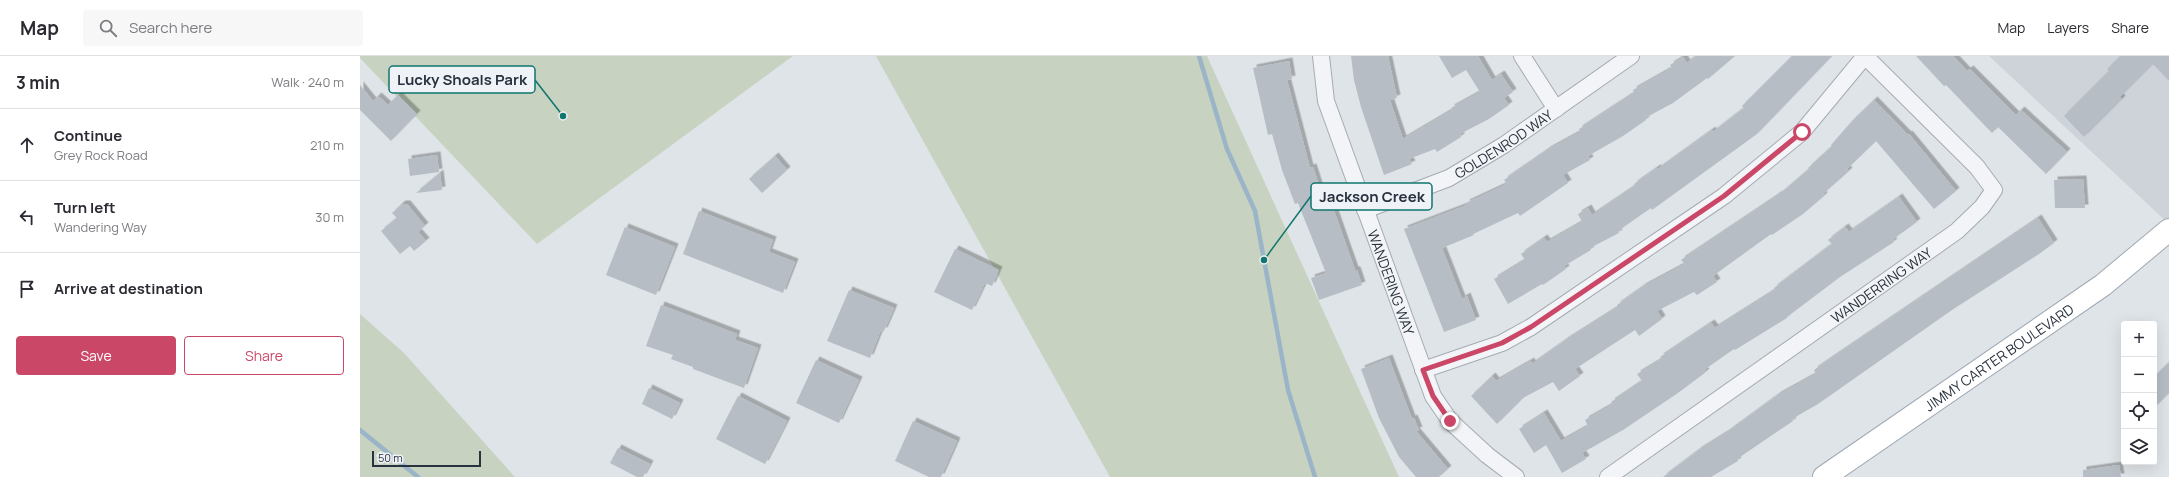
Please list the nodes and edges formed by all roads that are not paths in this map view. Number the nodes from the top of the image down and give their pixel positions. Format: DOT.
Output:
graph roads {
  1 [pos="1321,56"];
  2 [pos="1522,56"];
  3 [pos="1631,56"];
  4 [pos="1865,56"];
  5 [pos="1556,108"];
  6 [pos="1365,210"];
  7 [pos="2169,230"];
  8 [pos="1423,370"];
  9 [pos="1826,476"];
  10 [pos="1516,477"];
  11 [pos="1608,477"];
  1 -- 6 [label="street, WANDERING WAY"];
  2 -- 5 [label="street"];
  3 -- 5 [label="street, GOLDENROD WAY"];
  4 -- 8 [label="street"];
  4 -- 11 [label="street, WANDERRING WAY"];
  5 -- 6 [label="street, GOLDENROD WAY"];
  6 -- 8 [label="street, WANDERING WAY"];
  7 -- 9 [label="main road, JIMMY CARTER BOULEVARD"];
  8 -- 10 [label="street, WANDERING WAY"];
}
